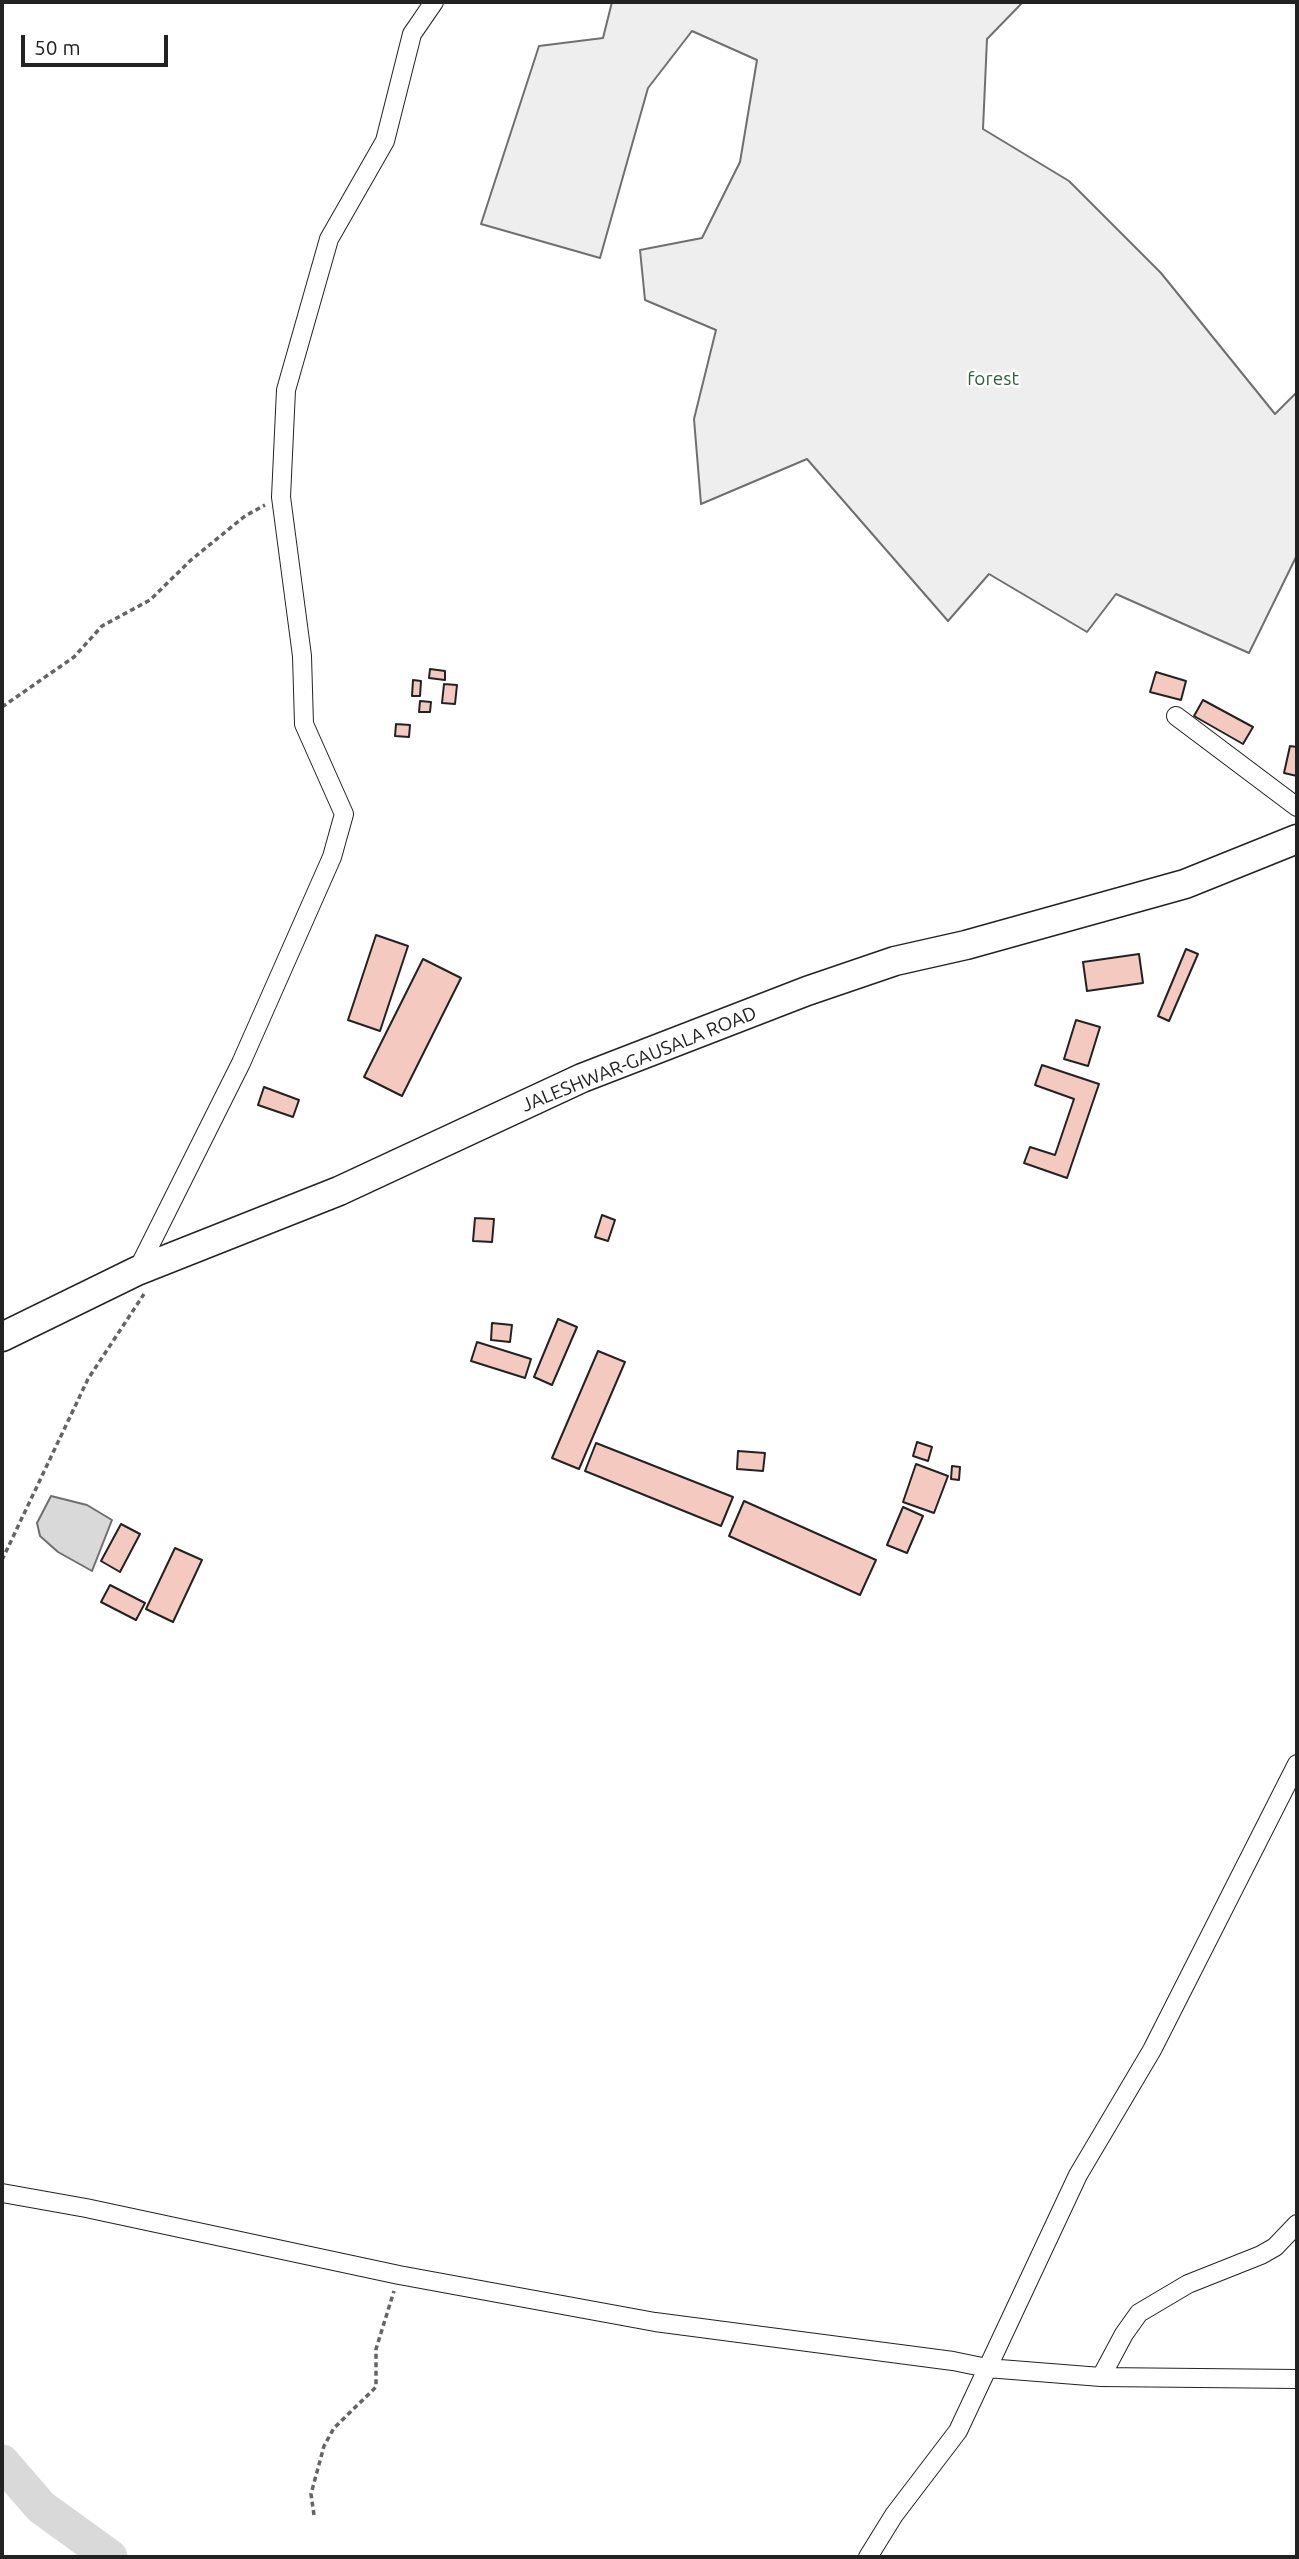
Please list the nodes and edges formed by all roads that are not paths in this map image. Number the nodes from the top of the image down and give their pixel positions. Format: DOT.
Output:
graph roads {
  1 [pos="434,2"];
  2 [pos="1176,716"];
  3 [pos="1297,807"];
  4 [pos="1297,839"];
  5 [pos="142,1280"];
  6 [pos="2,1337"];
  7 [pos="1297,1764"];
  8 [pos="2,2193"];
  9 [pos="1297,2224"];
  10 [pos="988,2368"];
  11 [pos="1101,2377"];
  12 [pos="1297,2379"];
  13 [pos="868,2557"];
  1 -- 5 [label="street"];
  2 -- 3 [label="street"];
  4 -- 5 [label="main road, JALESHWAR-GAUSALA ROAD"];
  5 -- 6 [label="main road, JALESHWAR-GAUSALA ROAD"];
  7 -- 10 [label="street"];
  8 -- 10 [label="street"];
  9 -- 11 [label="street"];
  10 -- 11 [label="street"];
  10 -- 13 [label="street"];
  11 -- 12 [label="street"];
}
